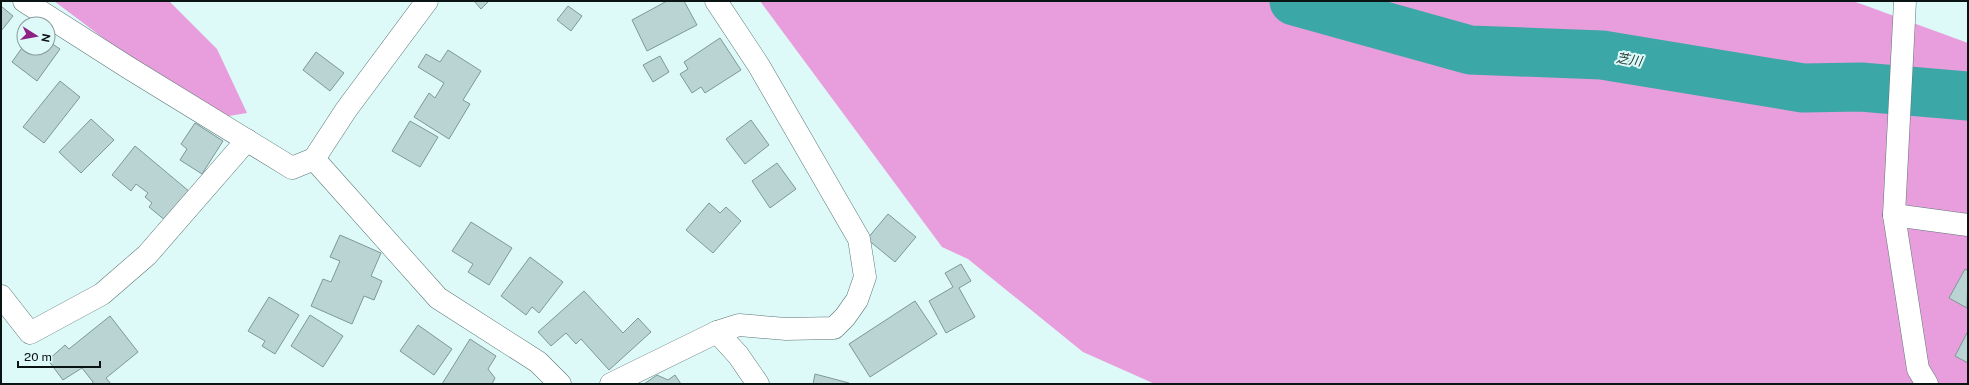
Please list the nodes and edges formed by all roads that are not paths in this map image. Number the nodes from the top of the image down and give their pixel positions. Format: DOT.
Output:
graph roads {
  1 [pos="24,1"];
  2 [pos="427,1"];
  3 [pos="716,1"];
  4 [pos="1905,1"];
  5 [pos="247,140"];
  6 [pos="314,159"];
  7 [pos="1894,215"];
  8 [pos="1968,224"];
  9 [pos="1,296"];
  10 [pos="717,332"];
  11 [pos="560,384"];
  12 [pos="611,384"];
  13 [pos="758,384"];
  14 [pos="1927,384"];
  1 -- 5 [label="street"];
  2 -- 6 [label="street"];
  3 -- 10 [label="street"];
  4 -- 7 [label="street"];
  5 -- 6 [label="street"];
  5 -- 9 [label="street"];
  6 -- 11 [label="street"];
  7 -- 8 [label="street"];
  7 -- 14 [label="street"];
  10 -- 12 [label="street"];
  10 -- 13 [label="street"];
}
